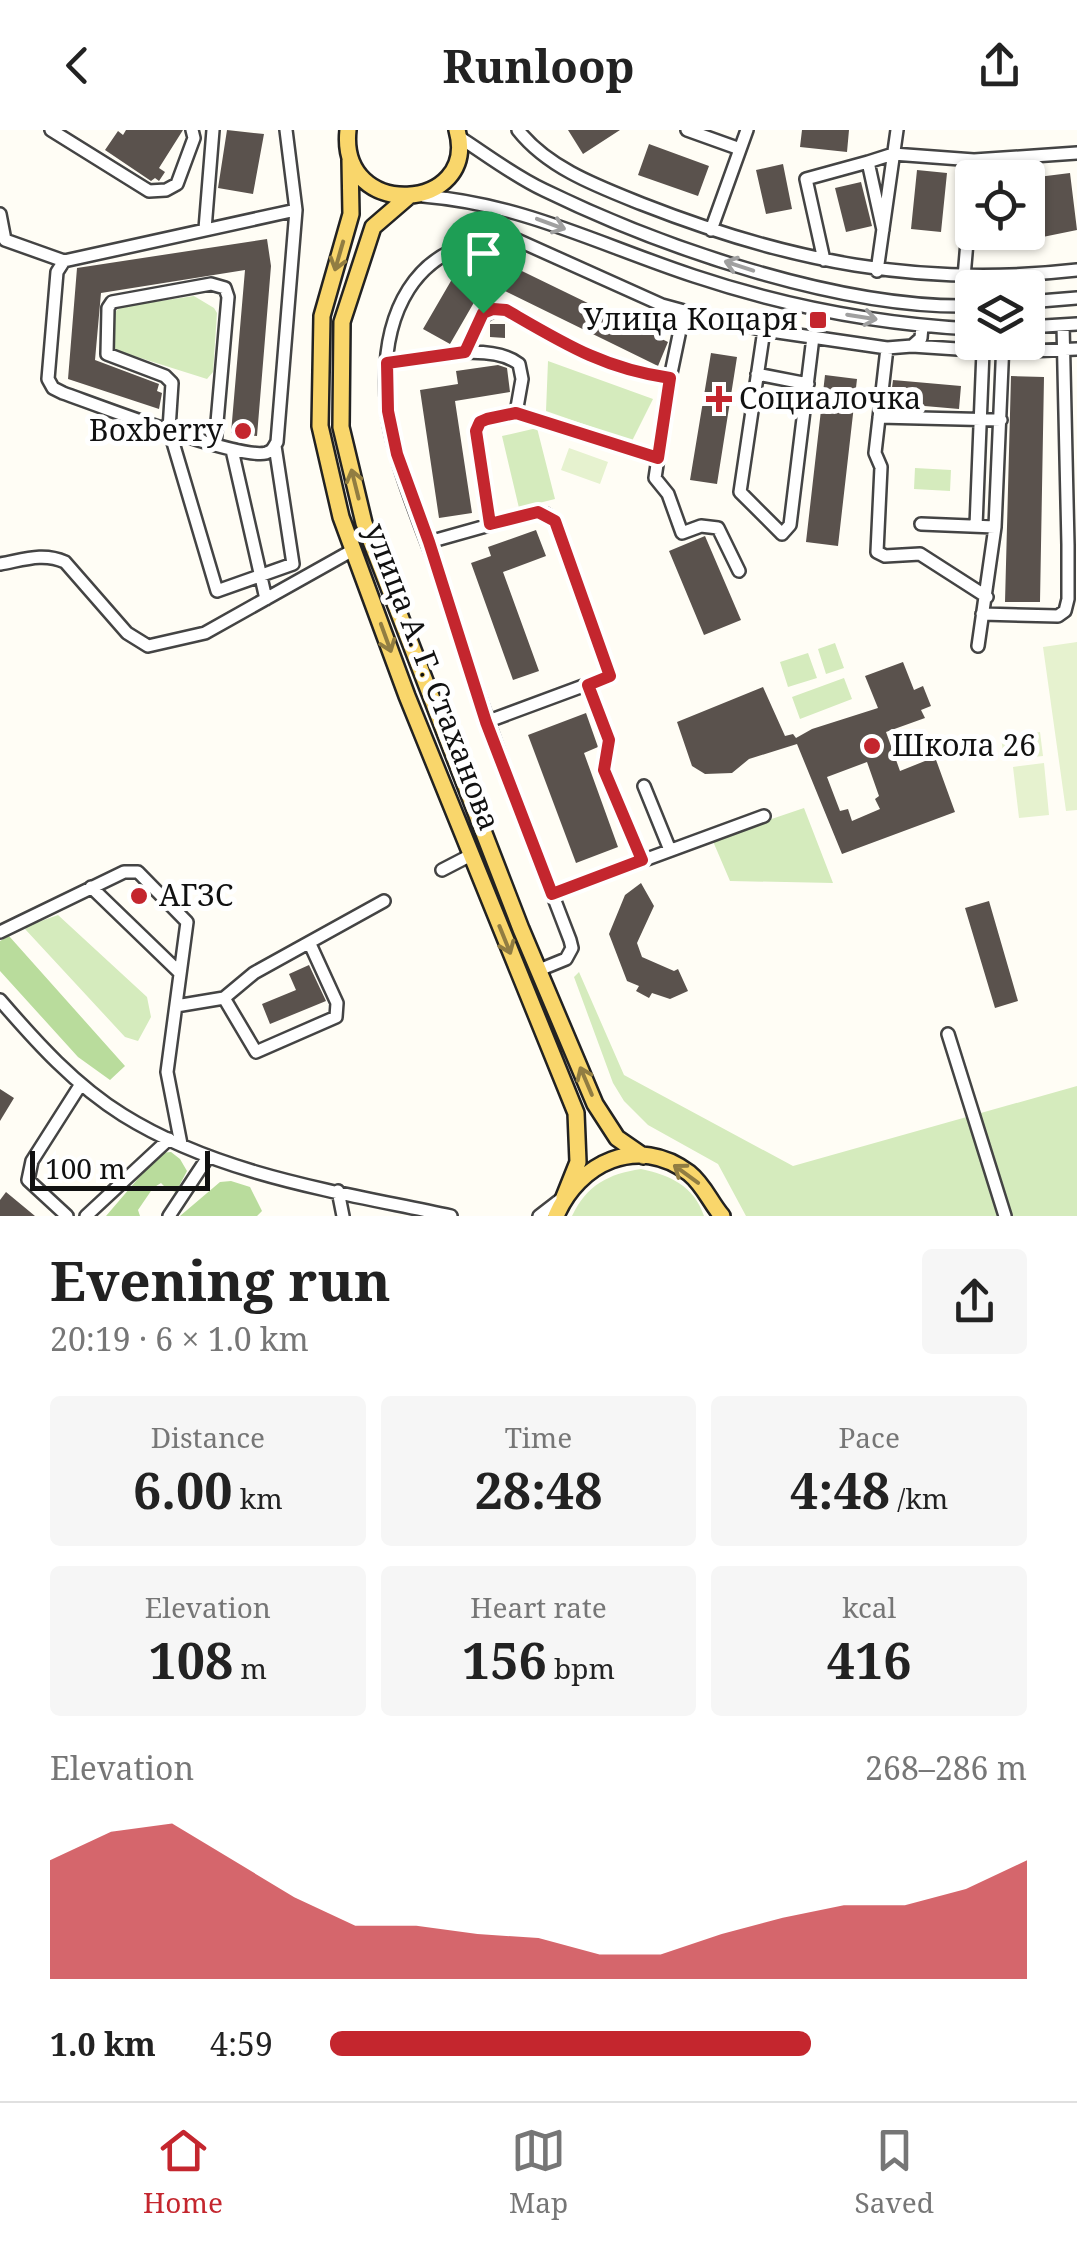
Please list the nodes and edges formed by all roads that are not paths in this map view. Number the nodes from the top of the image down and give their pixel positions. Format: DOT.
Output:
graph roads {
  1 [pos="52,130"];
  2 [pos="192,130"];
  3 [pos="213,130"];
  4 [pos="286,130"];
  5 [pos="348,130"];
  6 [pos="518,130"];
  7 [pos="687,130"];
  8 [pos="747,130"];
  9 [pos="897,130"];
  10 [pos="458,134"];
  11 [pos="740,148"];
  12 [pos="1077,152"];
  13 [pos="893,154"];
  14 [pos="350,160"];
  15 [pos="974,160"];
  16 [pos="868,162"];
  17 [pos="416,196"];
  18 [pos="296,210"];
  19 [pos="0,214"];
  20 [pos="205,230"];
  21 [pos="712,230"];
  22 [pos="882,230"];
  23 [pos="824,260"];
  24 [pos="64,261"];
  25 [pos="1077,270"];
  26 [pos="877,271"];
  27 [pos="1045,272"];
  28 [pos="955,276"];
  29 [pos="1077,298"];
  30 [pos="1045,301"];
  31 [pos="955,305"];
  32 [pos="684,311"];
  33 [pos="1077,324"];
  34 [pos="1063,325"];
  35 [pos="922,326"];
  36 [pos="1045,327"];
  37 [pos="955,328"];
  38 [pos="764,330"];
  39 [pos="812,337"];
  40 [pos="912,346"];
  41 [pos="887,348"];
  42 [pos="955,349"];
  43 [pos="1045,349"];
  44 [pos="1070,350"];
  45 [pos="465,352"];
  46 [pos="982,360"];
  47 [pos="1003,360"];
  48 [pos="387,363"];
  49 [pos="757,374"];
  50 [pos="670,378"];
  51 [pos="808,384"];
  52 [pos="516,413"];
  53 [pos="879,417"];
  54 [pos="979,420"];
  55 [pos="1001,420"];
  56 [pos="169,429"];
  57 [pos="216,445"];
  58 [pos="275,446"];
  59 [pos="232,450"];
  60 [pos="658,458"];
  61 [pos="490,524"];
  62 [pos="922,524"];
  63 [pos="976,526"];
  64 [pos="995,527"];
  65 [pos="429,542"];
  66 [pos="1073,545"];
  67 [pos="354,550"];
  68 [pos="0,564"];
  69 [pos="739,571"];
  70 [pos="261,576"];
  71 [pos="987,597"];
  72 [pos="266,598"];
  73 [pos="1072,602"];
  74 [pos="982,614"];
  75 [pos="978,646"];
  76 [pos="588,685"];
  77 [pos="486,722"];
  78 [pos="644,786"];
  79 [pos="764,816"];
  80 [pos="670,850"];
  81 [pos="471,855"];
  82 [pos="642,860"];
  83 [pos="442,870"];
  84 [pos="92,887"];
  85 [pos="552,894"];
  86 [pos="384,901"];
  87 [pos="0,932"];
  88 [pos="310,944"];
  89 [pos="538,970"];
  90 [pos="180,973"];
  91 [pos="224,998"];
  92 [pos="176,1006"];
  93 [pos="3,1010"];
  94 [pos="948,1034"];
  95 [pos="81,1084"];
  96 [pos="175,1142"];
  97 [pos="644,1156"];
  98 [pos="208,1157"];
  99 [pos="338,1191"];
  100 [pos="564,1196"];
  101 [pos="719,1214"];
  102 [pos="67,1216"];
  103 [pos="86,1216"];
  104 [pos="168,1216"];
  105 [pos="343,1216"];
  106 [pos="451,1216"];
  107 [pos="539,1216"];
  108 [pos="556,1216"];
  109 [pos="1005,1216"];
  1 -- 2 [label="street"];
  3 -- 20 [label="street"];
  4 -- 18 [label="street"];
  5 -- 14 [label="main road, улица А. Г. Стаханова"];
  6 -- 21 [label="street"];
  7 -- 11 [label="street"];
  8 -- 11 [label="street"];
  9 -- 13 [label="street"];
  10 -- 17 [label="main road, улица А. Г. Стаханова"];
  31 -- 10 [label="street, one-way"];
  11 -- 21 [label="street"];
  12 -- 15 [label="street"];
  13 -- 15 [label="street"];
  13 -- 16 [label="street"];
  13 -- 22 [label="street"];
  14 -- 17 [label="main road"];
  14 -- 67 [label="main road, улица А. Г. Стаханова, one-way"];
  16 -- 22 [label="street"];
  16 -- 23 [label="street"];
  17 -- 35 [label="street, one-way"];
  89 -- 17 [label="main road, улица А. Г. Стаханова, one-way"];
  18 -- 20 [label="street"];
  18 -- 58 [label="street"];
  19 -- 24 [label="street"];
  20 -- 24 [label="street"];
  21 -- 23 [label="street"];
  22 -- 26 [label="street"];
  23 -- 26 [label="street"];
  24 -- 56 [label="street"];
  25 -- 27 [label="street"];
  26 -- 28 [label="street"];
  29 -- 30 [label="street"];
  32 -- 38 [label="street"];
  32 -- 48 [label="street"];
  32 -- 50 [label="street"];
  33 -- 34 [label="street"];
  34 -- 36 [label="street"];
  34 -- 44 [label="street"];
  35 -- 37 [label="street"];
  35 -- 40 [label="street"];
  38 -- 39 [label="street"];
  38 -- 49 [label="street"];
  39 -- 41 [label="street"];
  39 -- 51 [label="street"];
  40 -- 41 [label="street"];
  40 -- 42 [label="street"];
  41 -- 53 [label="street"];
  43 -- 44 [label="street"];
  44 -- 66 [label="street"];
  45 -- 48 [label="street"];
  45 -- 50 [label="street"];
  45 -- 52 [label="street"];
  46 -- 54 [label="street"];
  47 -- 55 [label="street"];
  48 -- 65 [label="street"];
  49 -- 51 [label="street"];
  49 -- 51 [label="street"];
  50 -- 60 [label="street"];
  52 -- 60 [label="street"];
  52 -- 61 [label="street"];
  53 -- 54 [label="street"];
  53 -- 71 [label="street"];
  54 -- 55 [label="street"];
  54 -- 63 [label="street"];
  55 -- 64 [label="street"];
  56 -- 57 [label="street"];
  56 -- 57 [label="street"];
  56 -- 70 [label="street"];
  57 -- 59 [label="street"];
  58 -- 59 [label="street"];
  58 -- 70 [label="street"];
  59 -- 70 [label="street"];
  60 -- 69 [label="street"];
  61 -- 65 [label="street"];
  61 -- 76 [label="street"];
  62 -- 63 [label="street"];
  63 -- 64 [label="street"];
  64 -- 71 [label="street"];
  65 -- 77 [label="street"];
  66 -- 73 [label="street"];
  67 -- 72 [label="street"];
  67 -- 81 [label="main road, улица А. Г. Стаханова, one-way"];
  68 -- 72 [label="street"];
  70 -- 72 [label="street"];
  71 -- 74 [label="street"];
  73 -- 74 [label="street"];
  74 -- 75 [label="street"];
  76 -- 77 [label="street"];
  76 -- 82 [label="street"];
  77 -- 85 [label="street"];
  78 -- 80 [label="street"];
  79 -- 80 [label="street"];
  80 -- 82 [label="street"];
  81 -- 83 [label="street"];
  81 -- 100 [label="main road, улица А. Г. Стаханова, one-way"];
  82 -- 85 [label="street"];
  84 -- 87 [label="street"];
  84 -- 90 [label="street"];
  84 -- 90 [label="street"];
  85 -- 89 [label="street"];
  86 -- 88 [label="street"];
  88 -- 91 [label="street"];
  88 -- 91 [label="street"];
  97 -- 89 [label="main road, улица А. Г. Стаханова, one-way"];
  90 -- 92 [label="street"];
  91 -- 92 [label="street"];
  92 -- 96 [label="street"];
  93 -- 95 [label="street"];
  94 -- 109 [label="street"];
  95 -- 96 [label="street"];
  95 -- 102 [label="street"];
  96 -- 98 [label="street"];
  96 -- 103 [label="street"];
  97 -- 100 [label="main road"];
  101 -- 97 [label="main road, one-way"];
  98 -- 99 [label="street"];
  98 -- 104 [label="street"];
  99 -- 105 [label="street"];
  99 -- 106 [label="street"];
  100 -- 107 [label="street"];
  100 -- 108 [label="main road, улица А. Г. Стаханова"];
}
